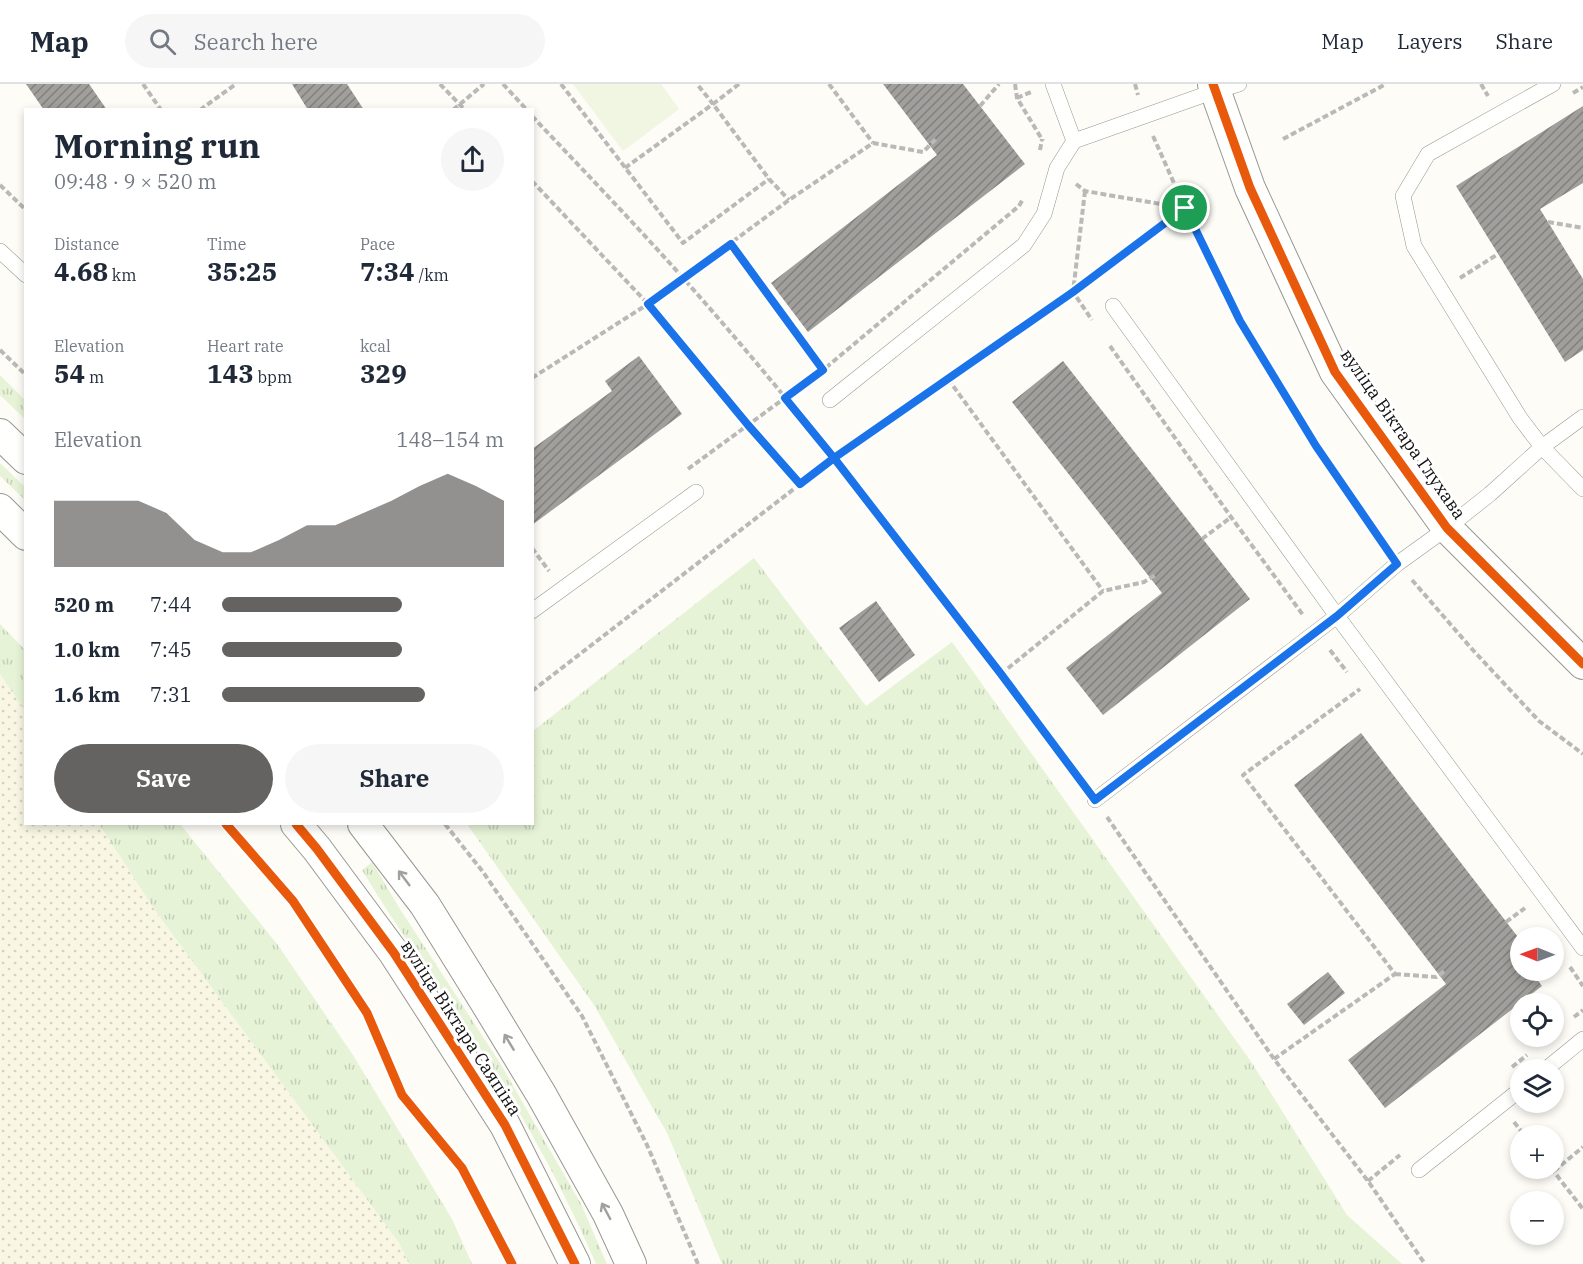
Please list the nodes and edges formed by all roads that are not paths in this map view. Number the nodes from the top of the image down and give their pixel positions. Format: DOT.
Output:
graph roads {
  1 [pos="1053,84"];
  2 [pos="1553,84"];
  3 [pos="1222,86"];
  4 [pos="1074,141"];
  5 [pos="0,250"];
  6 [pos="24,273"];
  7 [pos="1113,306"];
  8 [pos="830,400"];
  9 [pos="1583,417"];
  10 [pos="0,434"];
  11 [pos="1542,447"];
  12 [pos="24,457"];
  13 [pos="1583,489"];
  14 [pos="696,492"];
  15 [pos="0,509"];
  16 [pos="1447,528"];
  17 [pos="24,533"];
  18 [pos="534,610"];
  19 [pos="1337,616"];
  20 [pos="1583,664"];
  21 [pos="1095,800"];
  22 [pos="297,825"];
  23 [pos="364,825"];
  24 [pos="1583,948"];
  25 [pos="1583,1039"];
  26 [pos="1558,1059"];
  27 [pos="1510,1098"];
  28 [pos="1419,1170"];
  29 [pos="575,1264"];
  30 [pos="631,1264"];
  1 -- 4 [label="lane"];
  2 -- 11 [label="lane"];
  3 -- 4 [label="lane"];
  3 -- 16 [label="street, вуліца Віктара Глухава"];
  4 -- 8 [label="lane"];
  5 -- 6 [label="lane"];
  7 -- 19 [label="lane"];
  9 -- 11 [label="lane"];
  10 -- 12 [label="street"];
  11 -- 13 [label="lane"];
  11 -- 16 [label="lane"];
  14 -- 18 [label="lane"];
  15 -- 17 [label="street"];
  16 -- 19 [label="lane"];
  16 -- 20 [label="street, вуліца Віктара Глухава"];
  19 -- 21 [label="lane"];
  19 -- 24 [label="lane"];
  22 -- 29 [label="street, вуліца Віктара Саяпіна"];
  30 -- 23 [label="street, вуліца Віктара Саяпіна, one-way"];
  25 -- 26 [label="lane"];
  27 -- 28 [label="lane"];
}
